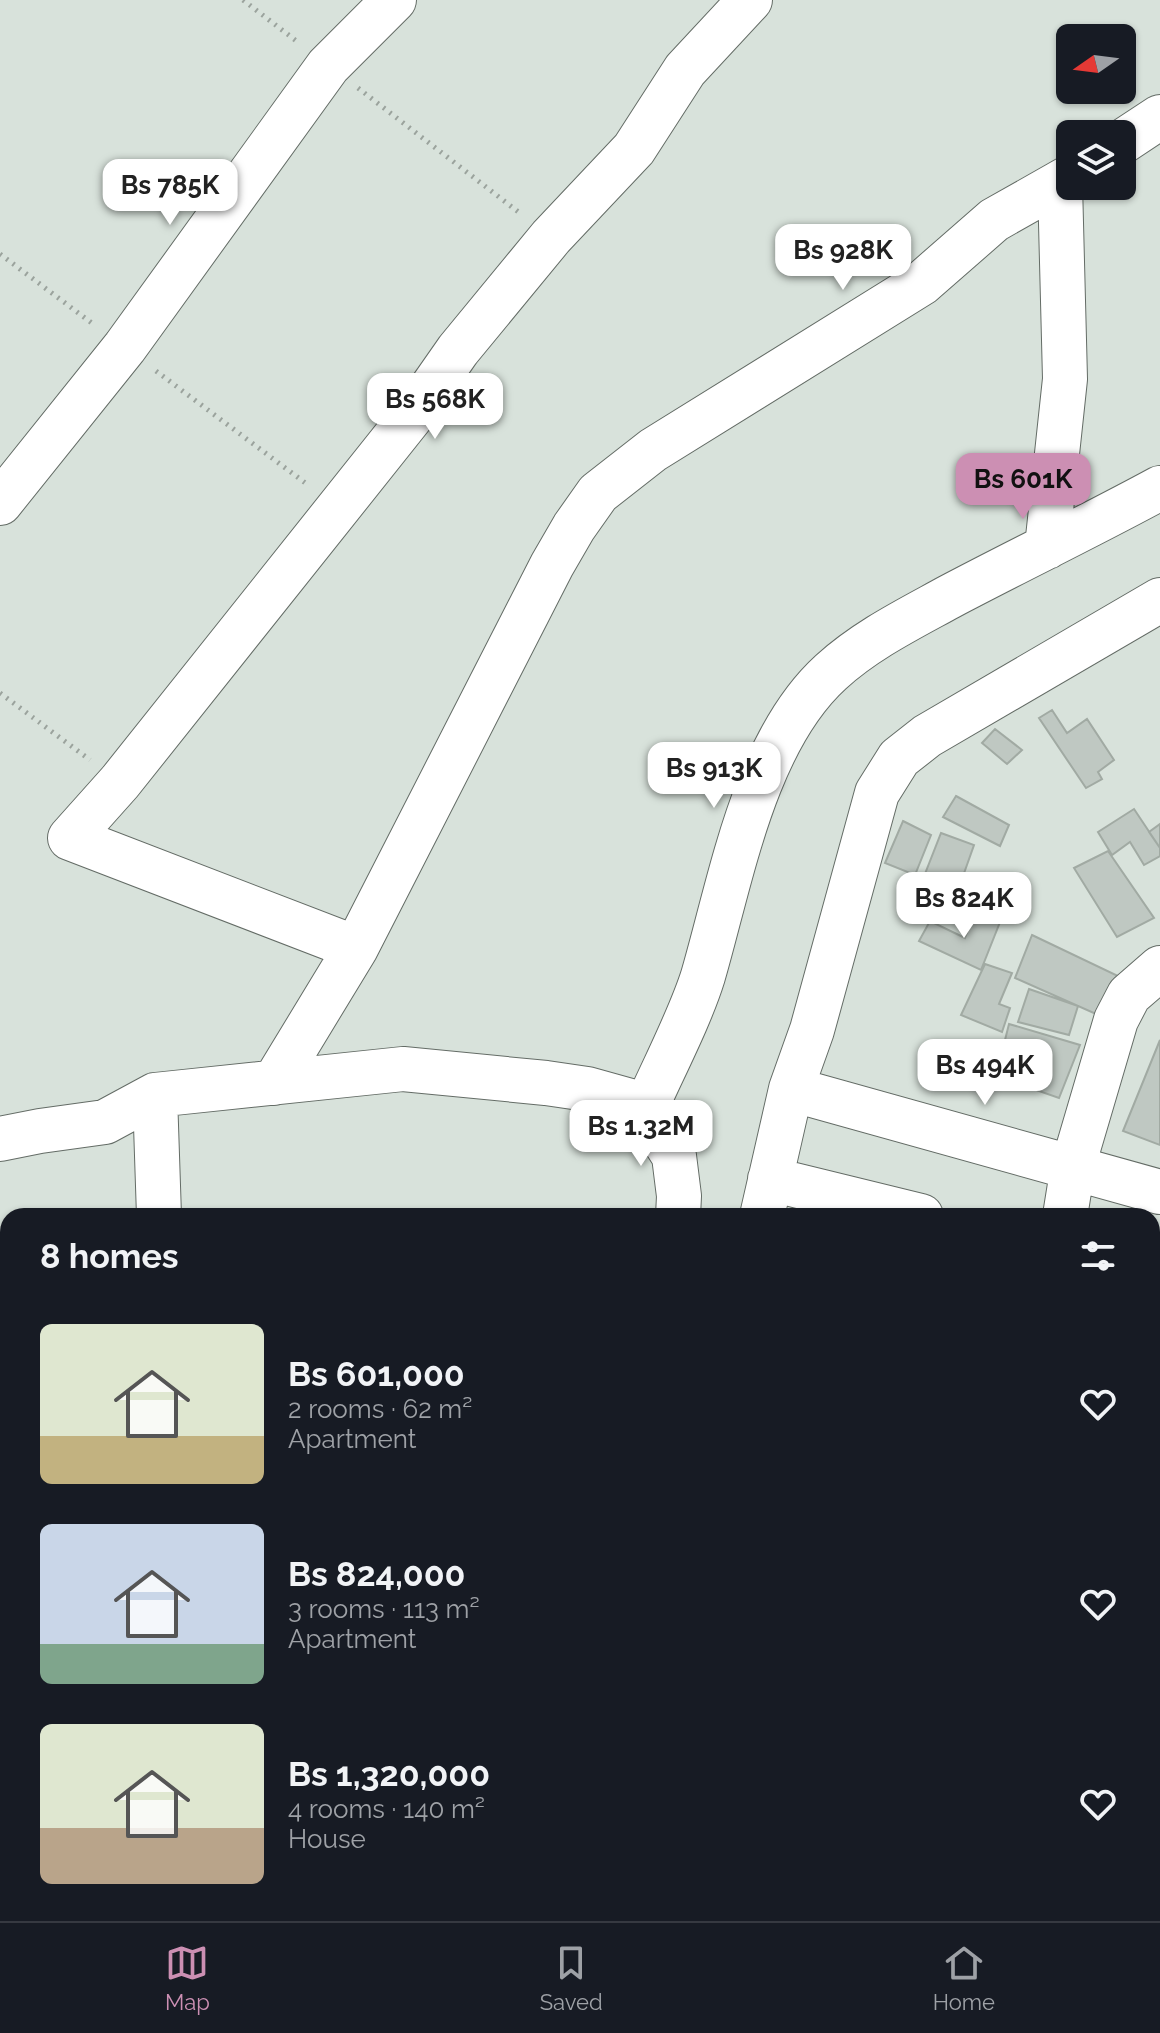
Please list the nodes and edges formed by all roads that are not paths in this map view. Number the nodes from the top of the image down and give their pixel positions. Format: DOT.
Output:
graph roads {
  1 [pos="394,0"];
  2 [pos="750,0"];
  3 [pos="1160,117"];
  4 [pos="1136,133"];
  5 [pos="1056,186"];
  6 [pos="1065,200"];
  7 [pos="1160,488"];
  8 [pos="0,503"];
  9 [pos="1047,547"];
  10 [pos="1160,600"];
  11 [pos="356,948"];
  12 [pos="1160,968"];
  13 [pos="274,1083"];
  14 [pos="791,1089"];
  15 [pos="155,1095"];
  16 [pos="645,1110"];
  17 [pos="0,1139"];
  18 [pos="1073,1166"];
  19 [pos="1160,1192"];
  20 [pos="766,1198"];
  21 [pos="159,1208"];
  22 [pos="678,1208"];
  23 [pos="852,1208"];
  24 [pos="1066,1208"];
  1 -- 8 [label="street"];
  2 -- 11 [label="street"];
  3 -- 4 [label="street"];
  5 -- 11 [label="street"];
  6 -- 9 [label="street"];
  7 -- 9 [label="street"];
  9 -- 16 [label="street"];
  10 -- 14 [label="street"];
  11 -- 13 [label="street"];
  12 -- 18 [label="street"];
  13 -- 15 [label="street"];
  13 -- 16 [label="street"];
  14 -- 18 [label="street"];
  14 -- 20 [label="street"];
  15 -- 17 [label="street"];
  15 -- 21 [label="street"];
  16 -- 22 [label="street"];
  18 -- 19 [label="street"];
  18 -- 24 [label="street"];
  20 -- 23 [label="street"];
}
